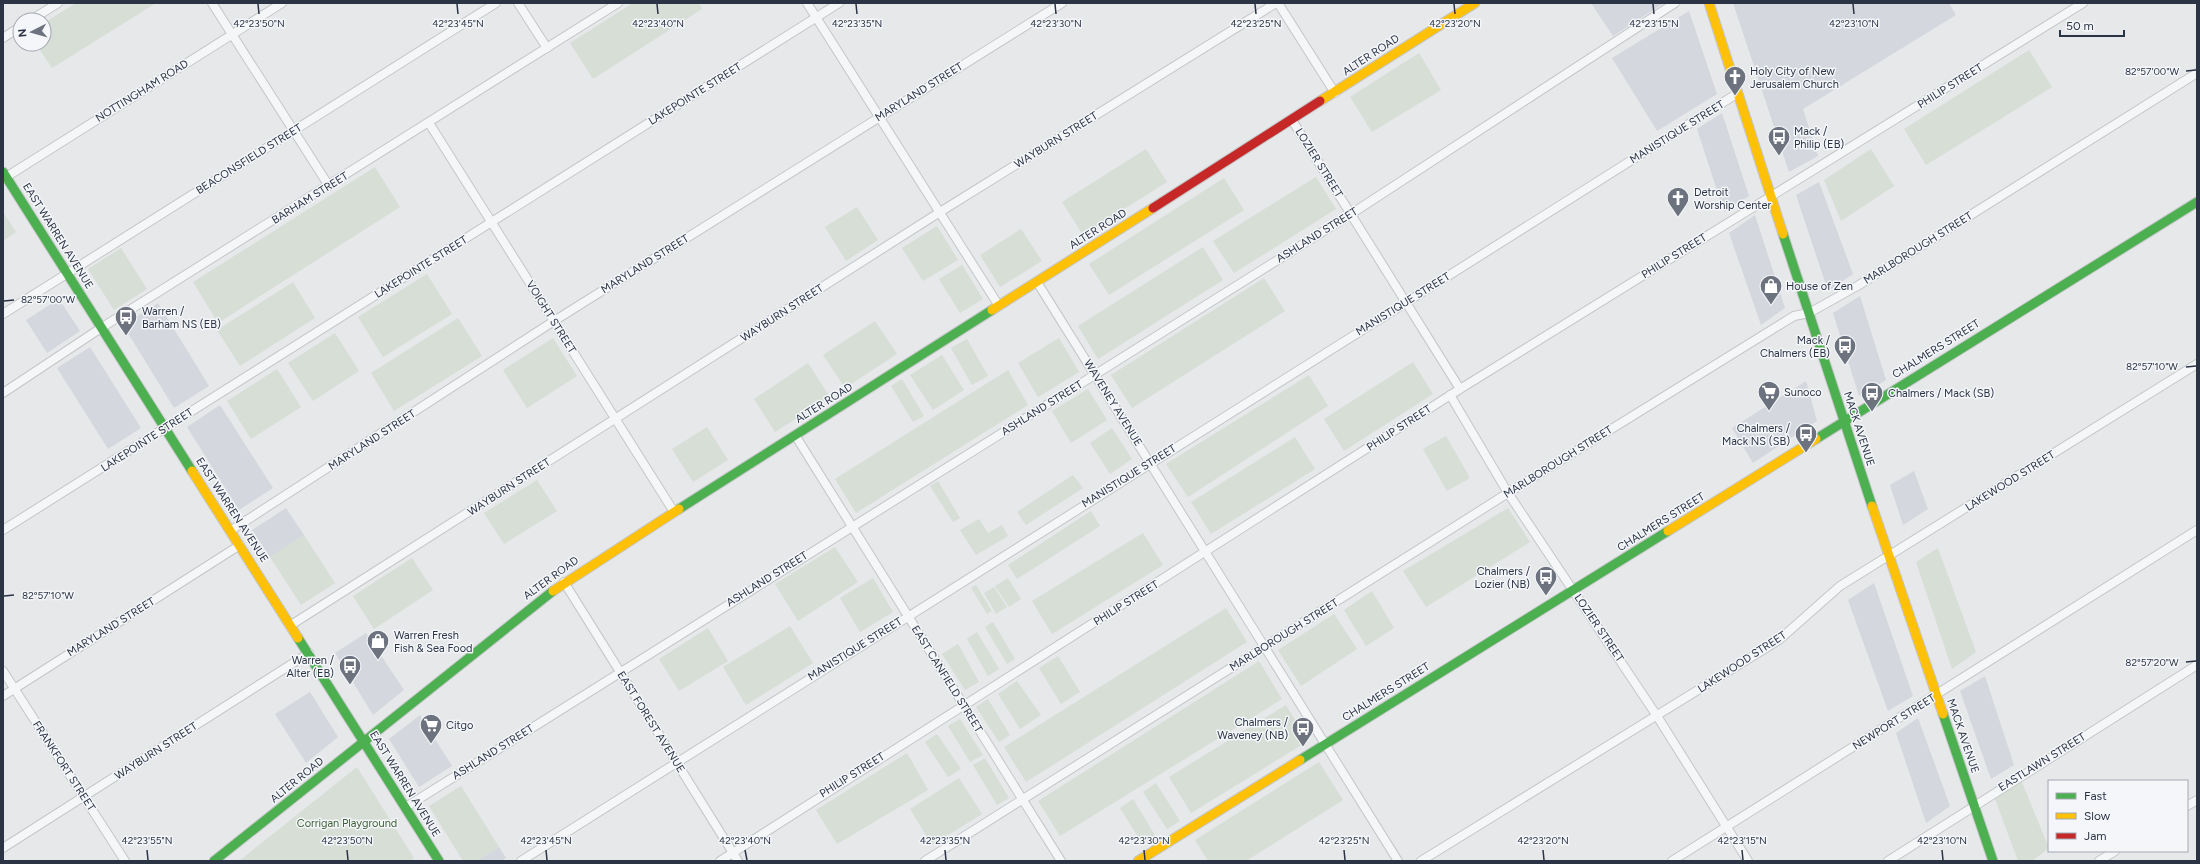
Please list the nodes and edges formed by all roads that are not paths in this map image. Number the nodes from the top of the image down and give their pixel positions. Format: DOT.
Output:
graph roads {
  1 [pos="58,3"];
  2 [pos="212,3"];
  3 [pos="282,3"];
  4 [pos="496,3"];
  5 [pos="518,3"];
  6 [pos="618,3"];
  7 [pos="807,3"];
  8 [pos="839,3"];
  9 [pos="1062,3"];
  10 [pos="1277,3"];
  11 [pos="1475,3"];
  12 [pos="1675,3"];
  13 [pos="1709,3"];
  14 [pos="2083,3"];
  15 [pos="44,12"];
  16 [pos="816,17"];
  17 [pos="12,32"];
  18 [pos="232,34"];
  19 [pos="3,38"];
  20 [pos="547,48"];
  21 [pos="2197,73"];
  22 [pos="1335,93"];
  23 [pos="1738,93"];
  24 [pos="879,117"];
  25 [pos="1292,120"];
  26 [pos="429,123"];
  27 [pos="293,131"];
  28 [pos="4,176"];
  29 [pos="329,186"];
  30 [pos="1772,195"];
  31 [pos="2197,202"];
  32 [pos="940,212"];
  33 [pos="1351,214"];
  34 [pos="491,222"];
  35 [pos="67,274"];
  36 [pos="1037,282"];
  37 [pos="1406,302"];
  38 [pos="999,306"];
  39 [pos="1809,313"];
  40 [pos="3,314"];
  41 [pos="554,321"];
  42 [pos="101,328"];
  43 [pos="2197,364"];
  44 [pos="1096,374"];
  45 [pos="1460,389"];
  46 [pos="3,393"];
  47 [pos="1450,395"];
  48 [pos="615,419"];
  49 [pos="1844,422"];
  50 [pos="165,428"];
  51 [pos="795,436"];
  52 [pos="1151,463"];
  53 [pos="1508,493"];
  54 [pos="674,512"];
  55 [pos="852,526"];
  56 [pos="3,530"];
  57 [pos="2197,530"];
  58 [pos="230,531"];
  59 [pos="240,545"];
  60 [pos="1207,552"];
  61 [pos="1889,557"];
  62 [pos="564,582"];
  63 [pos="1574,590"];
  64 [pos="908,616"];
  65 [pos="291,626"];
  66 [pos="1264,647"];
  67 [pos="309,653"];
  68 [pos="2197,665"];
  69 [pos="3,671"];
  70 [pos="620,672"];
  71 [pos="14,689"];
  72 [pos="3,696"];
  73 [pos="1936,696"];
  74 [pos="963,705"];
  75 [pos="1657,716"];
  76 [pos="364,741"];
  77 [pos="1325,745"];
  78 [pos="677,764"];
  79 [pos="84,797"];
  80 [pos="1023,799"];
  81 [pos="2197,800"];
  82 [pos="2188,805"];
  83 [pos="1974,806"];
  84 [pos="406,807"];
  85 [pos="1727,827"];
  86 [pos="3,848"];
  87 [pos="2113,852"];
  88 [pos="732,853"];
  89 [pos="437,860"];
  90 [pos="125,861"];
  91 [pos="214,861"];
  92 [pos="521,861"];
  93 [pos="720,861"];
  94 [pos="738,861"];
  95 [pos="925,861"];
  96 [pos="1061,861"];
  97 [pos="1138,861"];
  98 [pos="1398,861"];
  99 [pos="1421,861"];
  100 [pos="1672,861"];
  101 [pos="1748,861"];
  102 [pos="1888,861"];
  103 [pos="1993,861"];
  104 [pos="2099,861"];
  1 -- 15 [label="street"];
  2 -- 18 [label="street"];
  3 -- 18 [label="street, NOTTINGHAM ROAD"];
  4 -- 27 [label="street, BEACONSFIELD STREET"];
  5 -- 20 [label="street"];
  6 -- 20 [label="street, BARHAM STREET"];
  7 -- 16 [label="street"];
  8 -- 16 [label="street, LAKEPOINTE STREET"];
  9 -- 24 [label="street, MARYLAND STREET"];
  10 -- 22 [label="street"];
  10 -- 32 [label="street, WAYBURN STREET"];
  11 -- 22 [label="street, ALTER ROAD"];
  12 -- 33 [label="street, ASHLAND STREET"];
  13 -- 23 [label="street, MACK AVENUE"];
  14 -- 30 [label="street, PHILIP STREET"];
  16 -- 24 [label="street"];
  16 -- 34 [label="street, LAKEPOINTE STREET"];
  17 -- 19 [label="street"];
  18 -- 27 [label="street"];
  18 -- 28 [label="street, NOTTINGHAM ROAD"];
  20 -- 26 [label="street, BARHAM STREET"];
  21 -- 39 [label="street, MARLBOROUGH STREET"];
  22 -- 25 [label="street, ALTER ROAD"];
  23 -- 30 [label="street, MACK AVENUE"];
  23 -- 37 [label="street, MANISTIQUE STREET"];
  24 -- 32 [label="street"];
  24 -- 41 [label="street, MARYLAND STREET"];
  25 -- 33 [label="street, LOZIER STREET"];
  25 -- 36 [label="street, ALTER ROAD"];
  26 -- 29 [label="street, BARHAM STREET"];
  26 -- 34 [label="street, VOIGHT STREET"];
  27 -- 29 [label="street"];
  27 -- 35 [label="street, BEACONSFIELD STREET"];
  28 -- 35 [label="street, EAST WARREN AVENUE"];
  29 -- 42 [label="street, BARHAM STREET"];
  30 -- 39 [label="street, MACK AVENUE"];
  30 -- 45 [label="street, PHILIP STREET"];
  31 -- 49 [label="street, CHALMERS STREET"];
  32 -- 38 [label="street"];
  32 -- 48 [label="street, WAYBURN STREET"];
  33 -- 37 [label="street, LOZIER STREET"];
  33 -- 44 [label="street, ASHLAND STREET"];
  34 -- 41 [label="street, VOIGHT STREET"];
  34 -- 50 [label="street, LAKEPOINTE STREET"];
  35 -- 40 [label="street, BEACONSFIELD STREET"];
  35 -- 42 [label="street, EAST WARREN AVENUE"];
  36 -- 38 [label="street, ALTER ROAD"];
  36 -- 44 [label="street, WAVENEY AVENUE"];
  37 -- 45 [label="street, LOZIER STREET"];
  37 -- 52 [label="street, MANISTIQUE STREET"];
  38 -- 51 [label="street, ALTER ROAD"];
  39 -- 49 [label="street, MACK AVENUE"];
  39 -- 53 [label="street, MARLBOROUGH STREET"];
  41 -- 48 [label="street, VOIGHT STREET"];
  41 -- 58 [label="street, MARYLAND STREET"];
  42 -- 46 [label="street, BARHAM STREET"];
  42 -- 50 [label="street, EAST WARREN AVENUE"];
  43 -- 61 [label="street, LAKEWOOD STREET"];
  44 -- 52 [label="street, WAVENEY AVENUE"];
  44 -- 55 [label="street, ASHLAND STREET"];
  45 -- 47 [label="street, PHILIP STREET"];
  47 -- 53 [label="street, LOZIER STREET"];
  47 -- 60 [label="street, PHILIP STREET"];
  48 -- 54 [label="street, VOIGHT STREET"];
  48 -- 65 [label="street, WAYBURN STREET"];
  49 -- 61 [label="street, MACK AVENUE"];
  49 -- 63 [label="street, CHALMERS STREET"];
  50 -- 56 [label="street, LAKEPOINTE STREET"];
  50 -- 58 [label="street, EAST WARREN AVENUE"];
  51 -- 54 [label="street, ALTER ROAD"];
  51 -- 55 [label="street, EAST CANFIELD STREET"];
  52 -- 60 [label="street, WAVENEY AVENUE"];
  52 -- 64 [label="street, MANISTIQUE STREET"];
  53 -- 63 [label="street, LOZIER STREET"];
  53 -- 66 [label="street, MARLBOROUGH STREET"];
  54 -- 62 [label="street, ALTER ROAD"];
  55 -- 64 [label="street, EAST CANFIELD STREET"];
  55 -- 70 [label="street, ASHLAND STREET"];
  57 -- 73 [label="street, NEWPORT STREET"];
  58 -- 59 [label="street, EAST WARREN AVENUE"];
  59 -- 65 [label="street, EAST WARREN AVENUE"];
  59 -- 71 [label="street, MARYLAND STREET"];
  60 -- 66 [label="street, WAVENEY AVENUE"];
  60 -- 74 [label="street, PHILIP STREET"];
  61 -- 73 [label="street, MACK AVENUE"];
  61 -- 75 [label="street, LAKEWOOD STREET"];
  62 -- 70 [label="street, EAST FOREST AVENUE"];
  62 -- 76 [label="street, ALTER ROAD"];
  63 -- 75 [label="street, LOZIER STREET"];
  63 -- 77 [label="street, CHALMERS STREET"];
  64 -- 74 [label="street, EAST CANFIELD STREET"];
  64 -- 78 [label="street, MANISTIQUE STREET"];
  65 -- 67 [label="street, EAST WARREN AVENUE"];
  66 -- 77 [label="street, WAVENEY AVENUE"];
  66 -- 80 [label="street, MARLBOROUGH STREET"];
  67 -- 76 [label="street, EAST WARREN AVENUE"];
  67 -- 79 [label="street, WAYBURN STREET"];
  68 -- 83 [label="street, EASTLAWN STREET"];
  69 -- 71 [label="street, FRANKFORT STREET"];
  70 -- 78 [label="street, EAST FOREST AVENUE"];
  70 -- 84 [label="street, ASHLAND STREET"];
  71 -- 72 [label="street, MARYLAND STREET"];
  71 -- 79 [label="street, FRANKFORT STREET"];
  73 -- 83 [label="street, MACK AVENUE"];
  73 -- 85 [label="street, NEWPORT STREET"];
  74 -- 80 [label="street, EAST CANFIELD STREET"];
  74 -- 88 [label="street, PHILIP STREET"];
  75 -- 85 [label="street, LOZIER STREET"];
  75 -- 99 [label="street, LAKEWOOD STREET"];
  76 -- 84 [label="street, EAST WARREN AVENUE"];
  76 -- 91 [label="street, ALTER ROAD"];
  77 -- 97 [label="street, CHALMERS STREET"];
  77 -- 98 [label="street"];
  78 -- 88 [label="street, EAST FOREST AVENUE"];
  78 -- 92 [label="street, MANISTIQUE STREET"];
  79 -- 86 [label="street, WAYBURN STREET"];
  79 -- 90 [label="street, FRANKFORT STREET"];
  80 -- 95 [label="street, MARLBOROUGH STREET"];
  80 -- 96 [label="street, EAST CANFIELD STREET"];
  81 -- 82 [label="street"];
  83 -- 102 [label="street, EASTLAWN STREET"];
  83 -- 103 [label="street, MACK AVENUE"];
  84 -- 89 [label="street, EAST WARREN AVENUE"];
  85 -- 100 [label="street, NEWPORT STREET"];
  85 -- 101 [label="street, LOZIER STREET"];
  87 -- 104 [label="street"];
  88 -- 93 [label="street, PHILIP STREET"];
  88 -- 94 [label="street, EAST FOREST AVENUE"];
}
